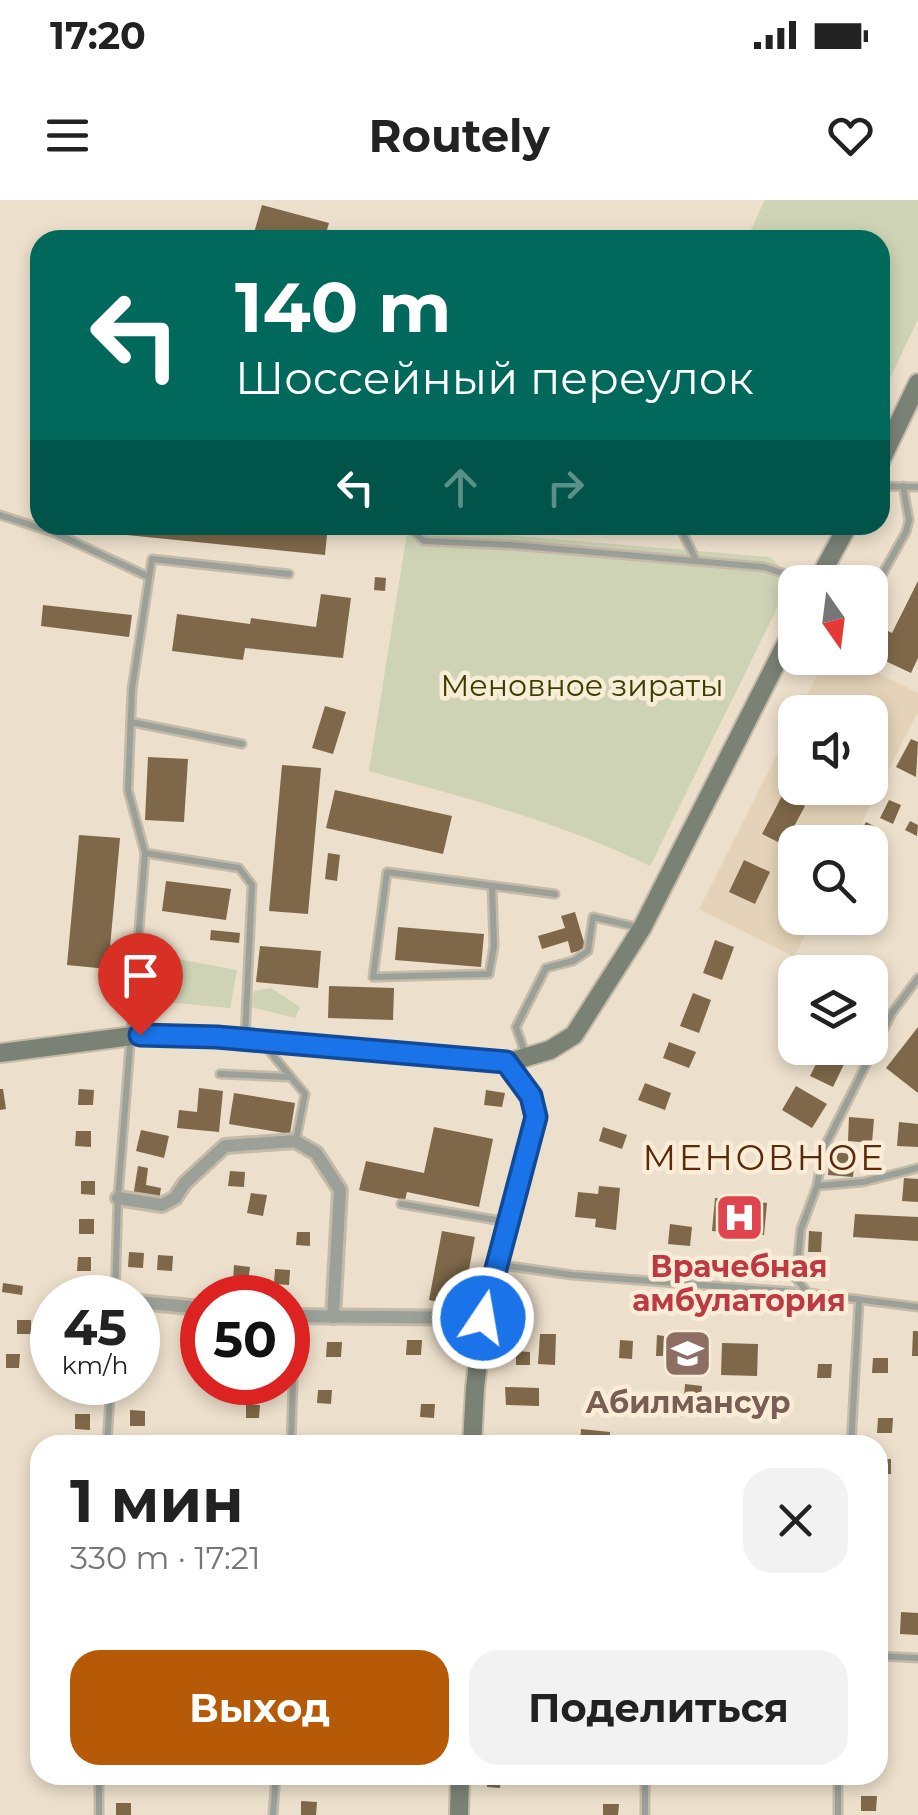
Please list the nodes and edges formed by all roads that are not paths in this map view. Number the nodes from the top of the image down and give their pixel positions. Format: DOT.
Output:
graph roads {
  1 [pos="918,383"];
  2 [pos="890,441"];
  3 [pos="890,486"];
  4 [pos="902,486"];
  5 [pos="918,487"];
  6 [pos="0,516"];
  7 [pos="914,520"];
  8 [pos="30,525"];
  9 [pos="61,535"];
  10 [pos="417,535"];
  11 [pos="684,535"];
  12 [pos="835,535"];
  13 [pos="696,561"];
  14 [pos="822,565"];
  15 [pos="887,565"];
  16 [pos="778,571"];
  17 [pos="289,574"];
  18 [pos="149,577"];
  19 [pos="778,660"];
  20 [pos="131,722"];
  21 [pos="242,744"];
  22 [pos="145,853"];
  23 [pos="492,886"];
  24 [pos="555,894"];
  25 [pos="642,928"];
  26 [pos="918,978"];
  27 [pos="130,1036"];
  28 [pos="253,1040"];
  29 [pos="5,1049"];
  30 [pos="526,1058"];
  31 [pos="506,1062"];
  32 [pos="220,1074"];
  33 [pos="289,1077"];
  34 [pos="296,1141"];
  35 [pos="918,1168"];
  36 [pos="818,1186"];
  37 [pos="118,1198"];
  38 [pos="400,1204"];
  39 [pos="510,1222"];
  40 [pos="495,1264"];
  41 [pos="116,1275"];
  42 [pos="808,1293"];
  43 [pos="860,1302"];
  44 [pos="918,1307"];
  45 [pos="333,1316"];
  46 [pos="310,1317"];
  47 [pos="483,1318"];
  48 [pos="109,1405"];
  49 [pos="290,1405"];
  50 [pos="107,1435"];
  51 [pos="290,1435"];
  52 [pos="472,1435"];
  53 [pos="852,1435"];
  54 [pos="888,1656"];
  55 [pos="918,1658"];
  56 [pos="98,1785"];
  57 [pos="275,1785"];
  58 [pos="460,1785"];
  59 [pos="645,1785"];
  60 [pos="838,1785"];
  61 [pos="99,1815"];
  62 [pos="273,1815"];
  63 [pos="459,1815"];
  64 [pos="645,1815"];
  65 [pos="838,1815"];
  1 -- 2 [label="main road"];
  3 -- 4 [label="lane"];
  4 -- 5 [label="lane"];
  4 -- 7 [label="lane"];
  6 -- 8 [label="lane"];
  7 -- 15 [label="lane"];
  9 -- 18 [label="lane"];
  10 -- 13 [label="lane"];
  11 -- 13 [label="lane"];
  12 -- 14 [label="main road"];
  13 -- 16 [label="lane"];
  17 -- 18 [label="lane"];
  18 -- 20 [label="lane"];
  19 -- 25 [label="main road"];
  20 -- 21 [label="lane"];
  20 -- 22 [label="lane"];
  22 -- 27 [label="lane"];
  22 -- 28 [label="lane"];
  23 -- 23 [label="lane"];
  23 -- 24 [label="lane"];
  25 -- 30 [label="main road"];
  25 -- 30 [label="lane"];
  26 -- 36 [label="lane"];
  27 -- 28 [label="main road"];
  27 -- 29 [label="main road"];
  27 -- 37 [label="lane"];
  28 -- 31 [label="main road"];
  28 -- 33 [label="lane"];
  30 -- 31 [label="main road"];
  31 -- 39 [label="main road"];
  32 -- 33 [label="lane"];
  33 -- 34 [label="lane"];
  34 -- 37 [label="street"];
  34 -- 45 [label="street"];
  35 -- 36 [label="lane"];
  36 -- 42 [label="lane"];
  37 -- 41 [label="lane"];
  38 -- 39 [label="lane"];
  39 -- 40 [label="main road"];
  40 -- 42 [label="lane"];
  40 -- 47 [label="main road"];
  42 -- 43 [label="lane"];
  43 -- 44 [label="lane"];
  43 -- 53 [label="lane"];
  45 -- 46 [label="street"];
  45 -- 47 [label="street"];
  47 -- 52 [label="main road"];
  48 -- 50 [label="lane"];
  49 -- 51 [label="lane"];
  54 -- 55 [label="lane"];
  56 -- 61 [label="lane"];
  57 -- 62 [label="lane"];
  58 -- 63 [label="main road"];
  59 -- 64 [label="lane"];
  60 -- 65 [label="lane"];
}
